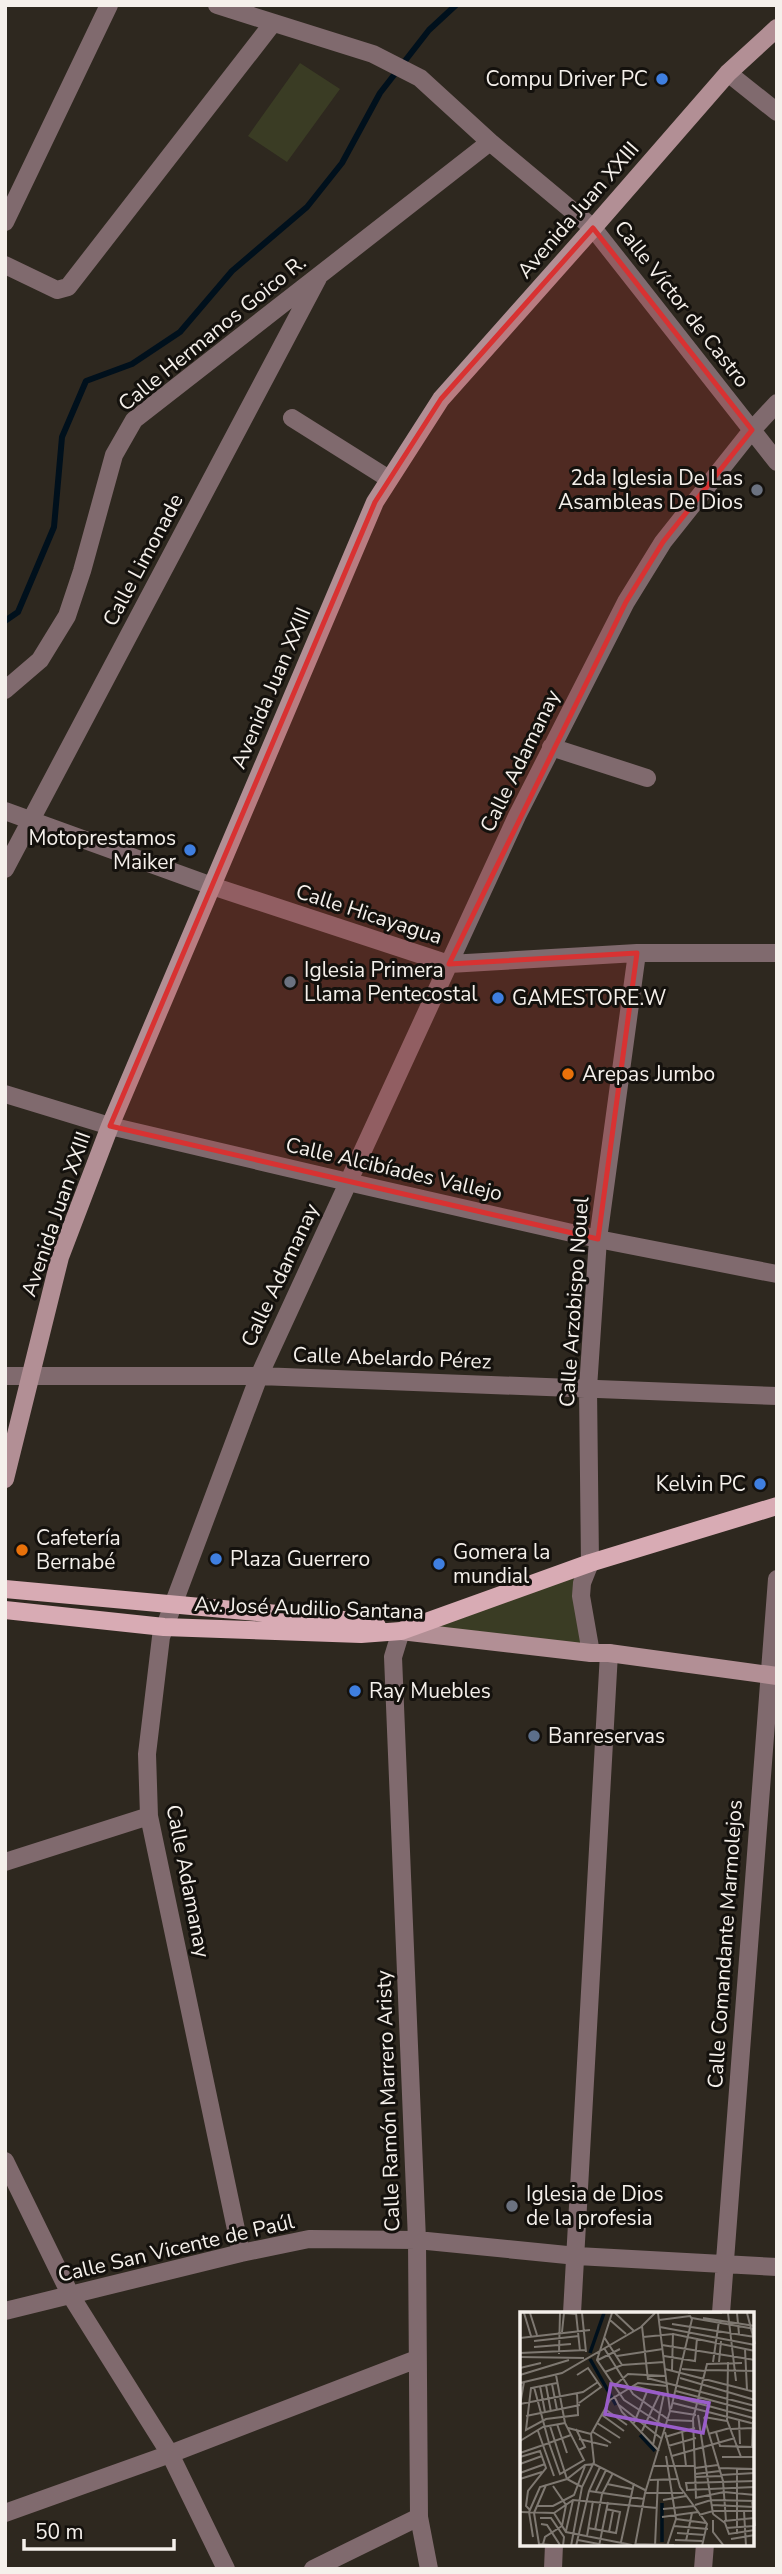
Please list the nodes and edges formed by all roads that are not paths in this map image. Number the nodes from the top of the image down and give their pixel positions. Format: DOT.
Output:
graph roads {
  1 [pos="109,5"];
  2 [pos="217,5"];
  3 [pos="273,23"];
  4 [pos="777,28"];
  5 [pos="728,73"];
  6 [pos="777,112"];
  7 [pos="490,142"];
  8 [pos="5,222"];
  9 [pos="593,228"];
  10 [pos="5,265"];
  11 [pos="321,272"];
  12 [pos="777,403"];
  13 [pos="292,418"];
  14 [pos="752,430"];
  15 [pos="777,462"];
  16 [pos="389,479"];
  17 [pos="5,690"];
  18 [pos="551,747"];
  19 [pos="647,778"];
  20 [pos="5,811"];
  21 [pos="31,820"];
  22 [pos="5,869"];
  23 [pos="212,886"];
  24 [pos="637,953"];
  25 [pos="777,953"];
  26 [pos="449,964"];
  27 [pos="5,1094"];
  28 [pos="110,1126"];
  29 [pos="348,1182"];
  30 [pos="598,1239"];
  31 [pos="777,1275"];
  32 [pos="5,1376"];
  33 [pos="30,1376"];
  34 [pos="259,1376"];
  35 [pos="588,1388"];
  36 [pos="777,1396"];
  37 [pos="5,1479"];
  38 [pos="777,1506"];
  39 [pos="590,1563"];
  40 [pos="777,1579"];
  41 [pos="5,1589"];
  42 [pos="175,1605"];
  43 [pos="5,1610"];
  44 [pos="164,1627"];
  45 [pos="401,1630"];
  46 [pos="591,1653"];
  47 [pos="609,1653"];
  48 [pos="772,1676"];
  49 [pos="149,1816"];
  50 [pos="5,1862"];
  51 [pos="5,2161"];
  52 [pos="417,2240"];
  53 [pos="241,2253"];
  54 [pos="577,2256"];
  55 [pos="724,2264"];
  56 [pos="777,2267"];
  57 [pos="71,2296"];
  58 [pos="5,2311"];
  59 [pos="572,2312"];
  60 [pos="721,2312"];
  61 [pos="417,2359"];
  62 [pos="170,2454"];
  63 [pos="5,2513"];
  64 [pos="419,2517"];
  65 [pos="554,2546"];
  66 [pos="705,2546"];
  67 [pos="226,2569"];
  68 [pos="313,2569"];
  69 [pos="429,2569"];
  70 [pos="553,2569"];
  71 [pos="703,2569"];
  1 -- 8 [label="street"];
  2 -- 3 [label="street, Calle Víctor de Castro"];
  3 -- 7 [label="street, Calle Víctor de Castro"];
  3 -- 10 [label="street"];
  4 -- 5 [label="main road, Avenida Juan XXIII"];
  5 -- 6 [label="street"];
  5 -- 9 [label="main road, Avenida Juan XXIII"];
  7 -- 9 [label="street, Calle Víctor de Castro"];
  7 -- 11 [label="street, Calle Hermanos Goico R."];
  9 -- 14 [label="street, Calle Víctor de Castro"];
  9 -- 16 [label="main road, Avenida Juan XXIII"];
  11 -- 17 [label="street, Calle Hermanos Goico R."];
  11 -- 21 [label="street, Calle Limonade"];
  12 -- 14 [label="street, Calle Adamanay"];
  13 -- 16 [label="street"];
  14 -- 15 [label="street, Calle Víctor de Castro"];
  14 -- 18 [label="street, Calle Adamanay"];
  16 -- 23 [label="main road, Avenida Juan XXIII"];
  18 -- 19 [label="street"];
  18 -- 26 [label="street, Calle Adamanay"];
  20 -- 21 [label="street, Calle Hicayagua"];
  21 -- 22 [label="street, Calle Limonade"];
  21 -- 23 [label="street, Calle Hicayagua"];
  23 -- 26 [label="street, Calle Hicayagua"];
  23 -- 28 [label="main road, Avenida Juan XXIII"];
  24 -- 25 [label="street, Calle Hicayagua"];
  24 -- 26 [label="street, Calle Hicayagua"];
  24 -- 30 [label="street, Calle Arzobispo Nouel"];
  26 -- 29 [label="street, Calle Adamanay"];
  27 -- 28 [label="street, Calle Alcibíades Vallejo"];
  28 -- 29 [label="street, Calle Alcibíades Vallejo"];
  28 -- 33 [label="main road, Avenida Juan XXIII"];
  29 -- 30 [label="street, Calle Alcibíades Vallejo"];
  29 -- 34 [label="street, Calle Adamanay"];
  30 -- 31 [label="street, Calle Alcibíades Vallejo"];
  30 -- 35 [label="street, Calle Arzobispo Nouel"];
  32 -- 33 [label="street, Calle Abelardo Pérez"];
  33 -- 34 [label="street, Calle Abelardo Pérez"];
  33 -- 37 [label="main road, Avenida Juan XXIII"];
  34 -- 35 [label="street, Calle Abelardo Pérez"];
  34 -- 42 [label="street, Calle Adamanay"];
  35 -- 36 [label="street, Calle Abelardo Pérez"];
  35 -- 39 [label="street, Calle Arzobispo Nouel"];
  38 -- 39 [label="main road"];
  39 -- 45 [label="main road"];
  39 -- 46 [label="street, Calle Arzobispo Nouel"];
  40 -- 48 [label="street, Calle Comandante Marmolejos"];
  41 -- 42 [label="main road"];
  42 -- 44 [label="street, Calle Adamanay"];
  42 -- 45 [label="main road"];
  43 -- 44 [label="main road, Av. José Audilio Santana"];
  44 -- 45 [label="main road, Av. José Audilio Santana"];
  44 -- 49 [label="street, Calle Adamanay"];
  45 -- 46 [label="main road, Av. José Audilio Santana"];
  45 -- 52 [label="street, Calle Ramón Marrero Aristy"];
  46 -- 47 [label="main road, Av. José Audilio Santana"];
  47 -- 48 [label="main road, Av. José Audilio Santana"];
  47 -- 54 [label="street"];
  48 -- 55 [label="street, Calle Comandante Marmolejos"];
  49 -- 50 [label="street"];
  49 -- 53 [label="street, Calle Adamanay"];
  51 -- 57 [label="street"];
  52 -- 53 [label="street, Calle San Vicente de Paúl"];
  52 -- 54 [label="street, Calle San Vicente de Paúl"];
  52 -- 61 [label="street, Calle Ramón Marrero Aristy"];
  53 -- 57 [label="street, Calle San Vicente de Paúl"];
  54 -- 55 [label="street, Calle San Vicente de Paúl"];
  54 -- 59 [label="street"];
  55 -- 56 [label="street, Calle San Vicente de Paúl"];
  55 -- 60 [label="street, Calle Comandante Marmolejos"];
  57 -- 58 [label="street, Calle San Vicente de Paúl"];
  57 -- 62 [label="street"];
  61 -- 62 [label="street"];
  61 -- 64 [label="street, Calle Ramón Marrero Aristy"];
  62 -- 63 [label="street"];
  62 -- 67 [label="street"];
  64 -- 68 [label="street"];
  64 -- 69 [label="street, Calle Ramón Marrero Aristy"];
  65 -- 70 [label="street"];
  66 -- 71 [label="street"];
}
